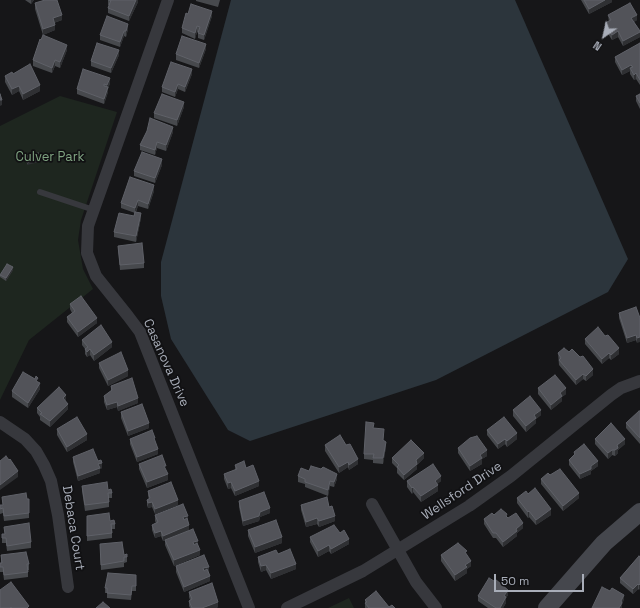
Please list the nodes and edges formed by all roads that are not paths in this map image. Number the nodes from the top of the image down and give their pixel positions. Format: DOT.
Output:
graph roads {
  1 [pos="168,0"];
  2 [pos="40,192"];
  3 [pos="94,210"];
  4 [pos="640,381"];
  5 [pos="0,422"];
  6 [pos="372,504"];
  7 [pos="640,512"];
  8 [pos="398,549"];
  9 [pos="68,587"];
  10 [pos="249,608"];
  11 [pos="288,608"];
  12 [pos="436,608"];
  13 [pos="547,608"];
  1 -- 3 [label="street, Casanova Drive"];
  2 -- 3 [label="lane"];
  3 -- 10 [label="street, Casanova Drive"];
  4 -- 8 [label="street, Wellsford Drive"];
  5 -- 9 [label="street, Debaca Court"];
  6 -- 8 [label="street"];
  7 -- 13 [label="main road"];
  8 -- 11 [label="street, Wellsford Drive"];
  8 -- 12 [label="street"];
}
